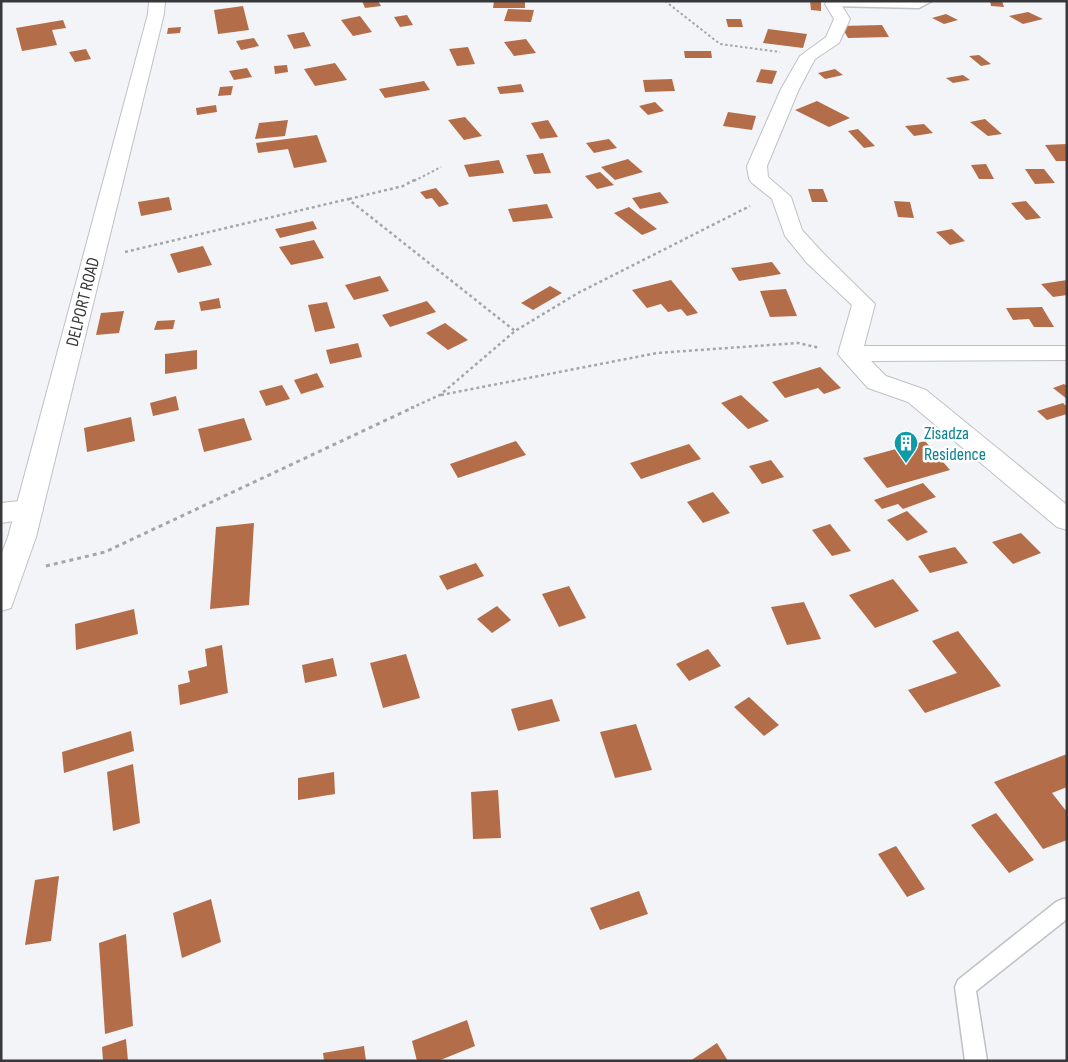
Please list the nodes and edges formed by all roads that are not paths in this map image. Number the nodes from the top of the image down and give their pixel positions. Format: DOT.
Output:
graph roads {
  1 [pos="157,1"];
  2 [pos="928,1"];
  3 [pos="833,4"];
  4 [pos="1067,353"];
  5 [pos="850,354"];
  6 [pos="29,510"];
  7 [pos="1,513"];
  8 [pos="1067,520"];
  9 [pos="1,600"];
  10 [pos="1067,909"];
  11 [pos="976,1061"];
  1 -- 6 [label="street, DELPORT ROAD"];
  2 -- 3 [label="lane"];
  3 -- 5 [label="street"];
  4 -- 5 [label="street"];
  5 -- 8 [label="street"];
  6 -- 7 [label="street"];
  6 -- 9 [label="street, DELPORT ROAD"];
  10 -- 11 [label="lane"];
}
